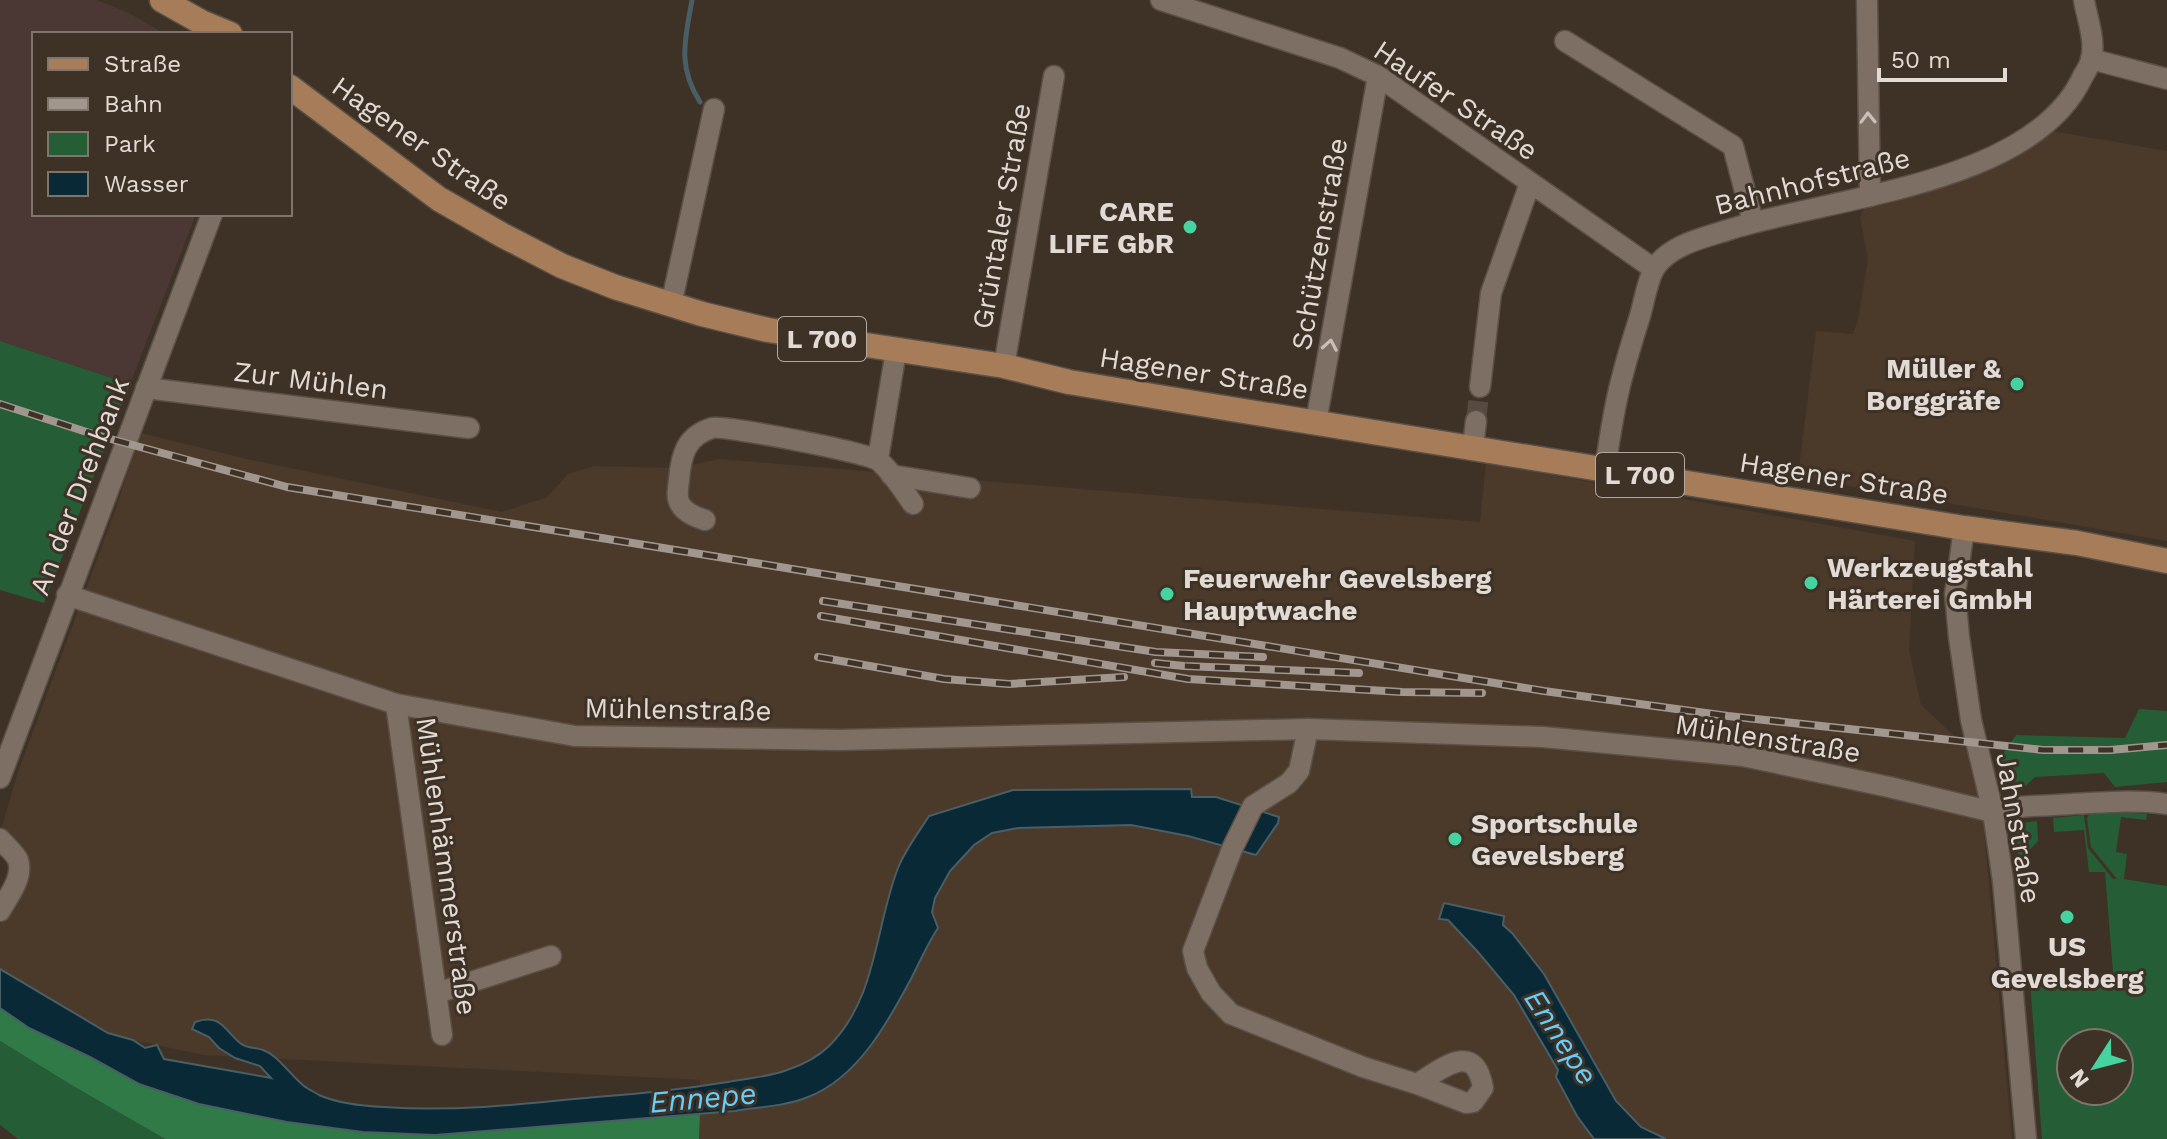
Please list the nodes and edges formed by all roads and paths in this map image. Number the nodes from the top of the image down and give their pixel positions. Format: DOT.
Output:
graph roads {
  1 [pos="162,0"];
  2 [pos="1161,0"];
  3 [pos="1867,0"];
  4 [pos="2084,0"];
  5 [pos="208,30"];
  6 [pos="1565,41"];
  7 [pos="2091,59"];
  8 [pos="1054,76"];
  9 [pos="1378,76"];
  10 [pos="2167,79"];
  11 [pos="292,89"];
  12 [pos="714,109"];
  13 [pos="1530,183"];
  14 [pos="1870,196"];
  15 [pos="211,216"];
  16 [pos="1753,222"];
  17 [pos="1654,269"];
  18 [pos="671,305"];
  19 [pos="896,351"];
  20 [pos="1004,366"];
  21 [pos="1480,387"];
  22 [pos="146,388"];
  23 [pos="1476,421"];
  24 [pos="1316,422"];
  25 [pos="469,428"];
  26 [pos="1473,447"];
  27 [pos="878,459"];
  28 [pos="1605,469"];
  29 [pos="891,475"];
  30 [pos="970,488"];
  31 [pos="913,504"];
  32 [pos="705,520"];
  33 [pos="1964,528"];
  34 [pos="2167,561"];
  35 [pos="67,595"];
  36 [pos="396,704"];
  37 [pos="1308,729"];
  38 [pos="0,778"];
  39 [pos="2167,804"];
  40 [pos="1993,812"];
  41 [pos="0,839"];
  42 [pos="0,911"];
  43 [pos="551,956"];
  44 [pos="437,993"];
  45 [pos="442,1035"];
  46 [pos="1417,1084"];
  47 [pos="2026,1139"];
  1 -- 5 [label="main road"];
  2 -- 9 [label="street, Haufer Straße"];
  14 -- 3 [label="street, one-way"];
  4 -- 7 [label="street"];
  6 -- 16 [label="street"];
  7 -- 10 [label="street"];
  7 -- 14 [label="street, Bahnhofstraße"];
  8 -- 20 [label="street, Grüntaler Straße"];
  9 -- 13 [label="street, Haufer Straße"];
  24 -- 9 [label="street, Schützenstraße, one-way"];
  11 -- 18 [label="main road, Hagener Straße / L 700"];
  12 -- 18 [label="street"];
  13 -- 17 [label="street, Haufer Straße"];
  13 -- 21 [label="street"];
  14 -- 16 [label="street, Bahnhofstraße"];
  15 -- 22 [label="street, An der Drehbank"];
  16 -- 17 [label="street, Bahnhofstraße"];
  17 -- 28 [label="street"];
  18 -- 19 [label="main road, Hagener Straße / L 700"];
  19 -- 20 [label="main road, Hagener Straße / L 700"];
  19 -- 27 [label="street"];
  20 -- 24 [label="main road, Hagener Straße / L 700"];
  22 -- 25 [label="street, Zur Mühlen"];
  22 -- 35 [label="street, An der Drehbank"];
  23 -- 26 [label="street"];
  24 -- 26 [label="main road, Hagener Straße / L 700"];
  26 -- 28 [label="main road, Hagener Straße / L 700"];
  27 -- 29 [label="street"];
  27 -- 32 [label="street"];
  28 -- 33 [label="main road, Hagener Straße / L 700"];
  29 -- 30 [label="street"];
  29 -- 31 [label="street"];
  33 -- 34 [label="main road, Hagener Straße / L 700"];
  33 -- 40 [label="street, Jahnstraße"];
  35 -- 36 [label="street, Mühlenstraße"];
  35 -- 38 [label="street, An der Drehbank"];
  36 -- 37 [label="street, Mühlenstraße"];
  36 -- 44 [label="street, Mühlenhämmerstraße"];
  37 -- 40 [label="street, Mühlenstraße"];
  37 -- 46 [label="street"];
  39 -- 40 [label="street, Mühlenstraße"];
  40 -- 47 [label="street, Jahnstraße"];
  41 -- 42 [label="street"];
  43 -- 44 [label="street"];
  44 -- 45 [label="street, Mühlenhämmerstraße"];
}
